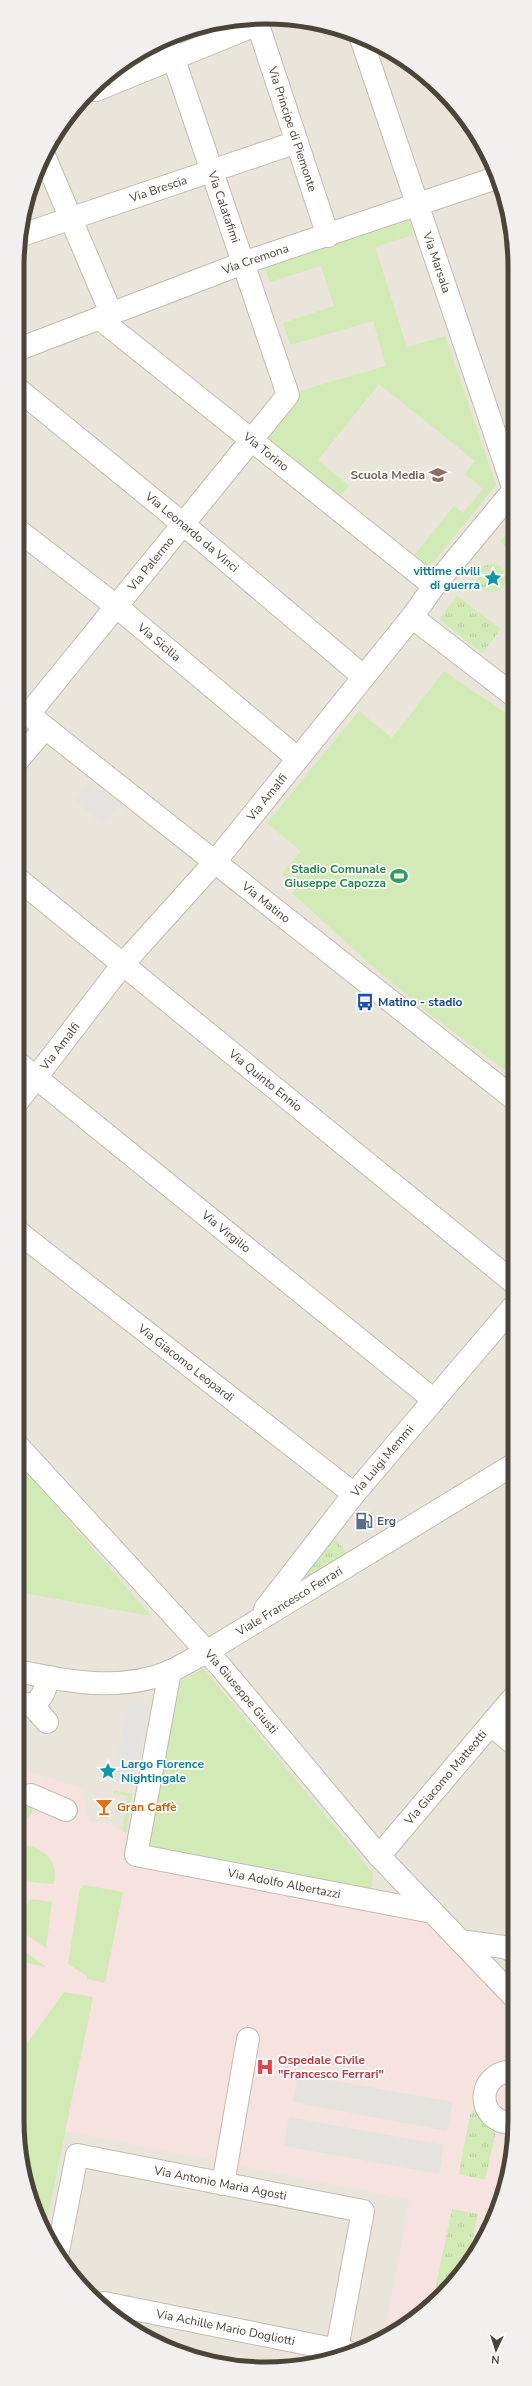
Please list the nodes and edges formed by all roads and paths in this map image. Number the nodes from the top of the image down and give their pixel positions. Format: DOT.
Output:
graph roads {
  1 [pos="258,24"];
  2 [pos="252,25"];
  3 [pos="363,44"];
  4 [pos="171,50"];
  5 [pos="105,85"];
  6 [pos="297,142"];
  7 [pos="47,163"];
  8 [pos="211,171"];
  9 [pos="492,179"];
  10 [pos="417,206"];
  11 [pos="71,217"];
  12 [pos="26,233"];
  13 [pos="328,236"];
  14 [pos="243,263"];
  15 [pos="105,316"];
  16 [pos="24,347"];
  17 [pos="24,394"];
  18 [pos="288,395"];
  19 [pos="251,441"];
  20 [pos="508,471"];
  21 [pos="508,497"];
  22 [pos="183,524"];
  23 [pos="24,535"];
  24 [pos="434,586"];
  25 [pos="116,606"];
  26 [pos="412,617"];
  27 [pos="364,677"];
  28 [pos="508,691"];
  29 [pos="24,710"];
  30 [pos="24,712"];
  31 [pos="45,728"];
  32 [pos="24,753"];
  33 [pos="297,758"];
  34 [pos="214,863"];
  35 [pos="24,884"];
  36 [pos="123,964"];
  37 [pos="24,1068"];
  38 [pos="36,1078"];
  39 [pos="24,1093"];
  40 [pos="508,1094"];
  41 [pos="24,1237"];
  42 [pos="508,1278"];
  43 [pos="508,1313"];
  44 [pos="434,1400"];
  45 [pos="24,1453"];
  46 [pos="508,1468"];
  47 [pos="354,1494"];
  48 [pos="258,1619"];
  49 [pos="206,1652"];
  50 [pos="170,1671"];
  51 [pos="24,1672"];
  52 [pos="49,1677"];
  53 [pos="25,1704"];
  54 [pos="508,1704"];
  55 [pos="47,1722"];
  56 [pos="491,1725"];
  57 [pos="508,1739"];
  58 [pos="30,1795"];
  59 [pos="66,1810"];
  60 [pos="379,1856"];
  61 [pos="432,1912"];
  62 [pos="460,1941"];
  63 [pos="508,1949"];
  64 [pos="508,1991"];
  65 [pos="248,2039"];
  66 [pos="508,2072"];
  67 [pos="508,2123"];
  68 [pos="223,2184"];
  69 [pos="59,2245"];
  70 [pos="108,2304"];
  71 [pos="343,2349"];
  72 [pos="340,2350"];
  1 -- 6 [label="street, Via Principe di Piemonte"];
  2 -- 4 [label="street"];
  3 -- 10 [label="street, Via Marsala"];
  4 -- 5 [label="street"];
  4 -- 8 [label="street, Via Calatafimi"];
  6 -- 8 [label="street, Via Brescia"];
  6 -- 13 [label="street, Via Principe di Piemonte"];
  7 -- 11 [label="street, Via Torino"];
  8 -- 11 [label="street, Via Brescia"];
  8 -- 14 [label="street, Via Calatafimi"];
  9 -- 10 [label="street, Via Cremona"];
  10 -- 13 [label="street, Via Cremona"];
  10 -- 20 [label="street, Via Marsala"];
  11 -- 12 [label="street, Via Brescia"];
  11 -- 15 [label="street, Via Torino"];
  13 -- 14 [label="street, Via Cremona"];
  14 -- 15 [label="street, Via Cremona"];
  14 -- 18 [label="street, Via Calatafimi"];
  15 -- 16 [label="street, Via Cremona"];
  15 -- 19 [label="street, Via Torino"];
  17 -- 22 [label="street, Via Leonardo da Vinci"];
  18 -- 19 [label="street, Via Palermo"];
  19 -- 22 [label="street, Via Palermo"];
  19 -- 24 [label="street, Via Torino"];
  21 -- 24 [label="street, Via Amalfi"];
  22 -- 25 [label="street, Via Palermo"];
  22 -- 27 [label="street, Via Leonardo da Vinci"];
  23 -- 25 [label="street, Via Sicilia"];
  24 -- 26 [label="street, Via Amalfi"];
  25 -- 29 [label="street, Via Palermo"];
  25 -- 33 [label="street, Via Sicilia"];
  26 -- 27 [label="street, Via Amalfi"];
  26 -- 28 [label="street"];
  27 -- 33 [label="street, Via Amalfi"];
  30 -- 31 [label="street, Via Matino"];
  31 -- 32 [label="street"];
  31 -- 34 [label="street, Via Matino"];
  33 -- 34 [label="street, Via Amalfi"];
  34 -- 36 [label="street, Via Amalfi"];
  34 -- 40 [label="street, Via Matino"];
  35 -- 36 [label="street, Via Quinto Ennio"];
  36 -- 38 [label="street, Via Amalfi"];
  36 -- 42 [label="street, Via Quinto Ennio"];
  37 -- 38 [label="street, Via Virgilio"];
  38 -- 39 [label="street, Via Amalfi"];
  38 -- 44 [label="street, Via Virgilio"];
  41 -- 47 [label="street, Via Giacomo Leopardi"];
  43 -- 44 [label="street, Via Luigi Memmi"];
  44 -- 47 [label="street, Via Luigi Memmi"];
  45 -- 49 [label="street, Via Giuseppe Giusti"];
  46 -- 48 [label="street, Viale Francesco Ferrari"];
  47 -- 48 [label="street, Via Luigi Memmi"];
  48 -- 49 [label="street, Viale Francesco Ferrari"];
  49 -- 50 [label="street, Viale Francesco Ferrari"];
  49 -- 60 [label="street, Via Giuseppe Giusti"];
  50 -- 52 [label="street, Viale Francesco Ferrari"];
  50 -- 61 [label="street, Via Adolfo Albertazzi"];
  51 -- 52 [label="street, Viale Francesco Ferrari"];
  52 -- 53 [label="street"];
  53 -- 55 [label="street"];
  54 -- 56 [label="street, Via Giacomo Matteotti"];
  56 -- 57 [label="street"];
  56 -- 60 [label="street, Via Giacomo Matteotti"];
  58 -- 59 [label="street"];
  60 -- 61 [label="street, Via Giuseppe Giusti"];
  61 -- 62 [label="street, Via Giuseppe Giusti"];
  62 -- 63 [label="street"];
  62 -- 64 [label="street, Via Giuseppe Giusti"];
  65 -- 68 [label="street"];
  66 -- 67 [label="street"];
  68 -- 69 [label="street, Via Antonio Maria Agosti"];
  68 -- 71 [label="street, Via Antonio Maria Agosti"];
  70 -- 72 [label="street, Via Achille Mario Dogliotti"];
}
